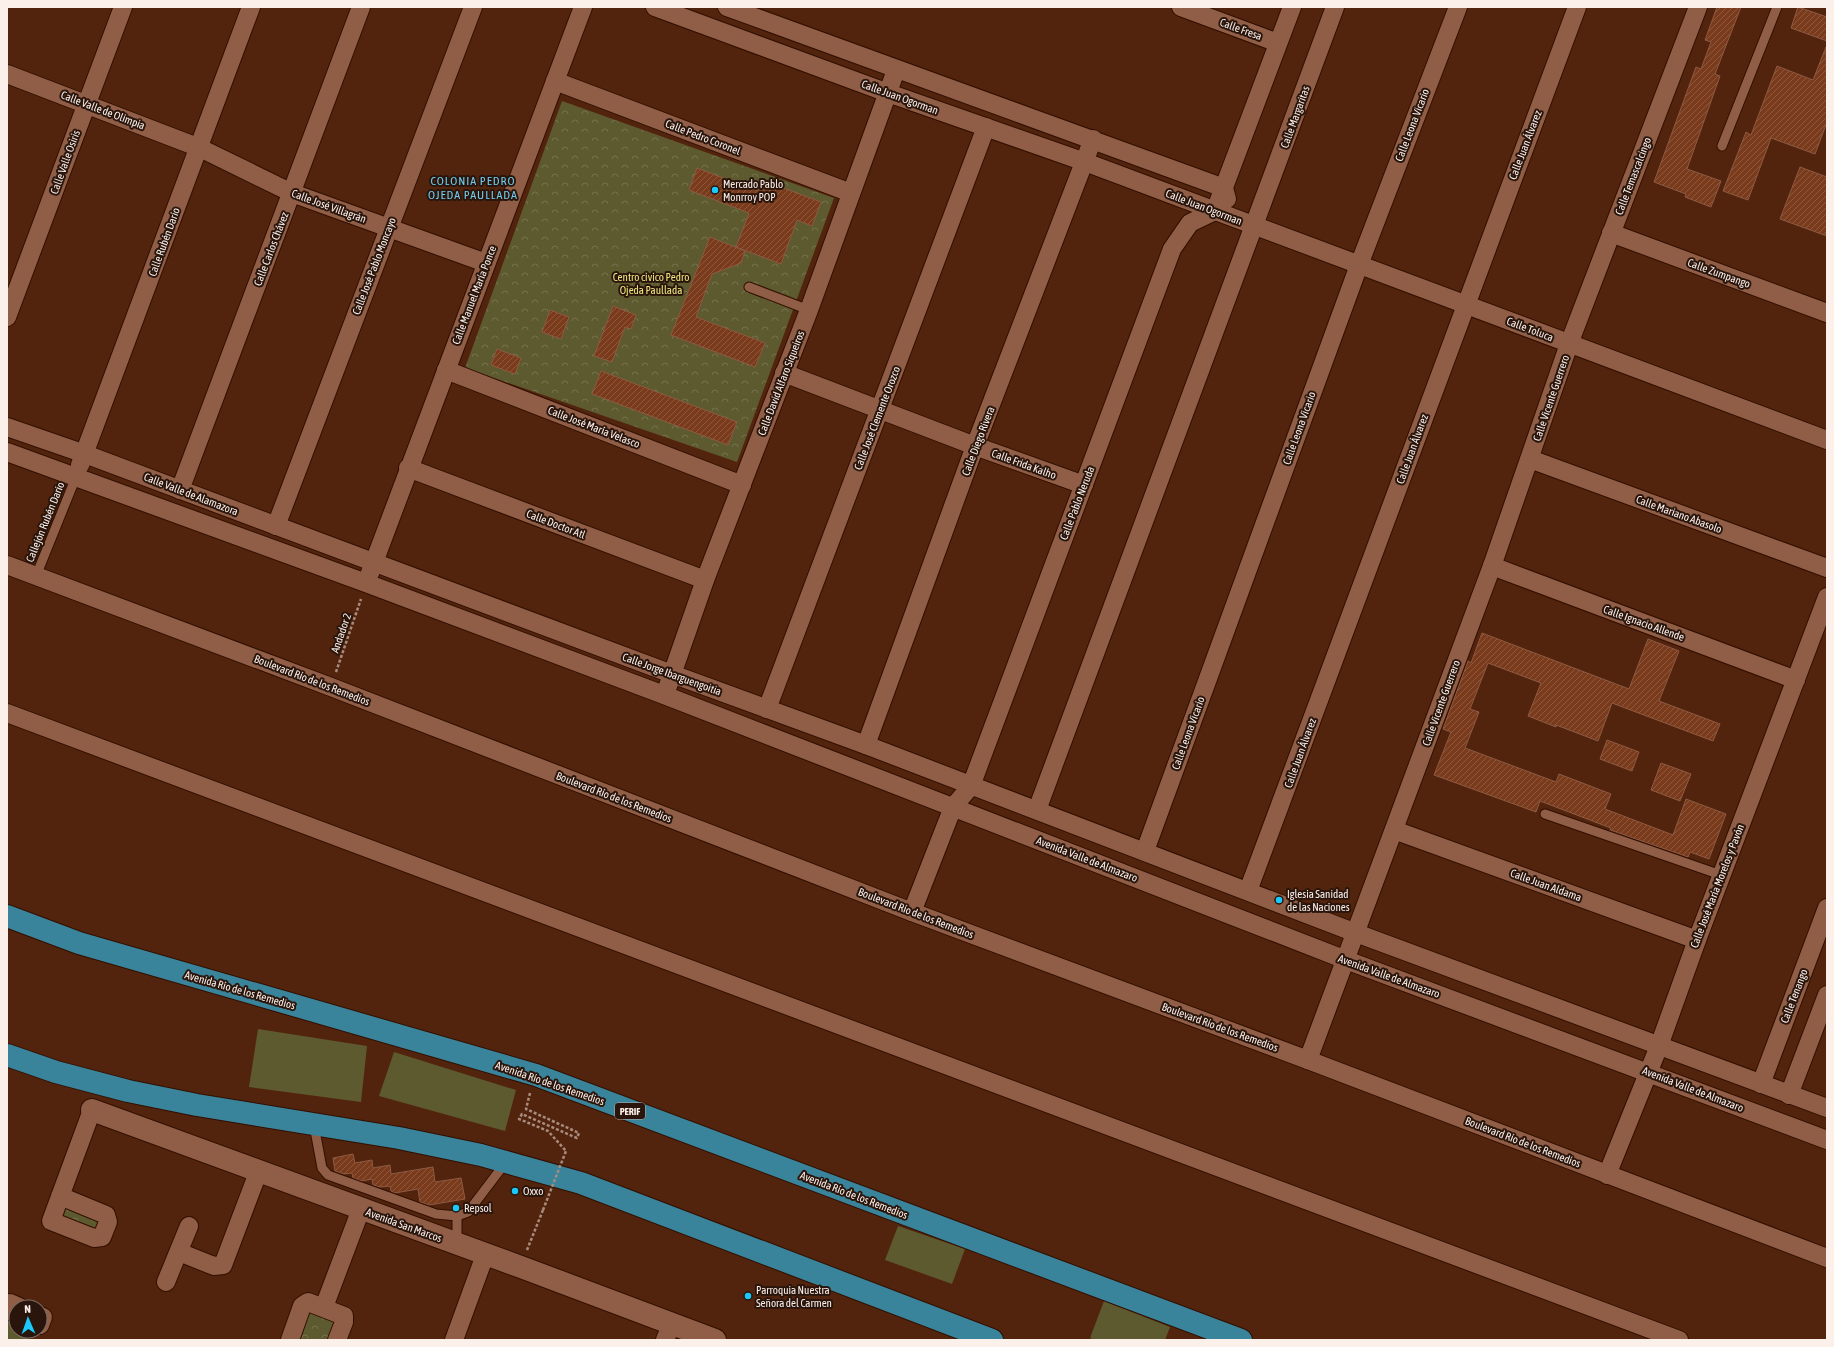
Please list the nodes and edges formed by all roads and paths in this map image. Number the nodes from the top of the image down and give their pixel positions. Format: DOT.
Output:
graph roads {
  1 [pos="123,7"];
  2 [pos="251,7"];
  3 [pos="361,7"];
  4 [pos="473,7"];
  5 [pos="583,7"];
  6 [pos="654,7"];
  7 [pos="727,7"];
  8 [pos="1180,7"];
  9 [pos="1292,7"];
  10 [pos="1335,7"];
  11 [pos="1458,7"];
  12 [pos="1577,7"];
  13 [pos="1698,7"];
  14 [pos="1777,7"];
  15 [pos="1278,44"];
  16 [pos="896,70"];
  17 [pos="7,74"];
  18 [pos="555,82"];
  19 [pos="888,93"];
  20 [pos="87,103"];
  21 [pos="986,127"];
  22 [pos="1093,139"];
  23 [pos="1722,146"];
  24 [pos="200,148"];
  25 [pos="1085,162"];
  26 [pos="1224,188"];
  27 [pos="292,193"];
  28 [pos="851,193"];
  29 [pos="1215,211"];
  30 [pos="1255,226"];
  31 [pos="388,228"];
  32 [pos="1611,233"];
  33 [pos="486,263"];
  34 [pos="1358,265"];
  35 [pos="749,287"];
  36 [pos="1465,304"];
  37 [pos="809,310"];
  38 [pos="1827,313"];
  39 [pos="7,318"];
  40 [pos="1569,344"];
  41 [pos="446,370"];
  42 [pos="784,373"];
  43 [pos="880,411"];
  44 [pos="7,427"];
  45 [pos="1827,440"];
  46 [pos="975,446"];
  47 [pos="7,452"];
  48 [pos="85,454"];
  49 [pos="1530,459"];
  50 [pos="408,468"];
  51 [pos="76,477"];
  52 [pos="742,485"];
  53 [pos="1084,485"];
  54 [pos="180,490"];
  55 [pos="276,526"];
  56 [pos="374,562"];
  57 [pos="7,565"];
  58 [pos="1492,566"];
  59 [pos="1827,568"];
  60 [pos="36,576"];
  61 [pos="704,580"];
  62 [pos="366,583"];
  63 [pos="1827,597"];
  64 [pos="672,674"];
  65 [pos="1796,680"];
  66 [pos="331,687"];
  67 [pos="664,695"];
  68 [pos="767,709"];
  69 [pos="7,713"];
  70 [pos="866,745"];
  71 [pos="971,786"];
  72 [pos="953,807"];
  73 [pos="1037,810"];
  74 [pos="1545,814"];
  75 [pos="1394,830"];
  76 [pos="1145,851"];
  77 [pos="1721,875"];
  78 [pos="1248,891"];
  79 [pos="1827,908"];
  80 [pos="912,912"];
  81 [pos="7,916"];
  82 [pos="1356,933"];
  83 [pos="1697,940"];
  84 [pos="1346,960"];
  85 [pos="1827,996"];
  86 [pos="1659,1046"];
  87 [pos="7,1055"];
  88 [pos="1308,1060"];
  89 [pos="1649,1072"];
  90 [pos="536,1075"];
  91 [pos="1761,1084"];
  92 [pos="1789,1095"];
  93 [pos="1827,1108"];
  94 [pos="92,1110"];
  95 [pos="314,1125"];
  96 [pos="1827,1140"];
  97 [pos="506,1162"];
  98 [pos="259,1170"];
  99 [pos="1607,1175"];
  100 [pos="60,1196"];
  101 [pos="361,1209"];
  102 [pos="457,1216"];
  103 [pos="189,1226"];
  104 [pos="534,1235"];
  105 [pos="457,1244"];
  106 [pos="179,1252"];
  107 [pos="485,1254"];
  108 [pos="1827,1258"];
  109 [pos="166,1282"];
  110 [pos="324,1306"];
  111 [pos="668,1332"];
  112 [pos="290,1340"];
  113 [pos="337,1340"];
  114 [pos="454,1340"];
  115 [pos="715,1340"];
  116 [pos="992,1340"];
  117 [pos="1241,1340"];
  118 [pos="1679,1340"];
  1 -- 20 [label="street, Calle Valle Osiris"];
  2 -- 24 [label="street, Calle Rubén Dario"];
  3 -- 27 [label="street, Calle Carlos Chávez"];
  4 -- 31 [label="street, Calle José Pablo Moncayo"];
  5 -- 18 [label="street, Calle Manuel María Ponce"];
  6 -- 19 [label="street, Calle Juan Ogorman"];
  7 -- 16 [label="street"];
  8 -- 15 [label="street, Calle Fresa"];
  9 -- 15 [label="street"];
  10 -- 30 [label="street, Calle Margaritas"];
  11 -- 34 [label="street, Calle Leona Vicario"];
  12 -- 36 [label="street, Calle Juan Álvarez"];
  13 -- 32 [label="street, Calle Temascalcingo"];
  14 -- 23 [label="lane"];
  15 -- 26 [label="street"];
  16 -- 19 [label="street, Calle David Alfaro Siqueiros"];
  16 -- 22 [label="street"];
  17 -- 20 [label="street, Calle Valle de Olimpia"];
  18 -- 28 [label="street, Calle Pedro Coronel"];
  18 -- 33 [label="street, Calle Manuel María Ponce"];
  19 -- 21 [label="street, Calle Juan Ogorman"];
  19 -- 28 [label="street, Calle David Alfaro Siqueiros"];
  20 -- 24 [label="street, Calle Valle de Olimpia"];
  20 -- 39 [label="street, Calle Valle Osiris"];
  21 -- 25 [label="street, Calle Juan Ogorman"];
  21 -- 43 [label="street, Calle José Clemente Orozco"];
  22 -- 25 [label="street, Calle Diego Rivera"];
  22 -- 26 [label="street"];
  24 -- 27 [label="street, Calle José Villagrán"];
  24 -- 48 [label="street, Calle Rubén Dario"];
  25 -- 29 [label="street, Calle Juan Ogorman"];
  25 -- 46 [label="street, Calle Diego Rivera"];
  26 -- 29 [label="street"];
  26 -- 30 [label="street, Calle Juan Ogorman"];
  27 -- 31 [label="street, Calle José Villagrán"];
  27 -- 54 [label="street, Calle Carlos Chávez"];
  28 -- 37 [label="street, Calle David Alfaro Siqueiros"];
  29 -- 30 [label="street, Calle Juan Ogorman"];
  29 -- 53 [label="street, Calle Pablo Neruda"];
  30 -- 34 [label="street, Calle Toluca"];
  30 -- 73 [label="street"];
  31 -- 33 [label="street, Calle José Villagrán"];
  31 -- 55 [label="street, Calle José Pablo Moncayo"];
  32 -- 38 [label="street, Calle Zumpango"];
  32 -- 40 [label="street, Calle Temascalcingo"];
  33 -- 41 [label="street, Calle Manuel María Ponce"];
  34 -- 36 [label="street, Calle Toluca"];
  34 -- 76 [label="street, Calle Leona Vicario"];
  35 -- 37 [label="lane"];
  36 -- 40 [label="street, Calle Toluca"];
  36 -- 78 [label="street, Calle Juan Álvarez"];
  37 -- 42 [label="street, Calle David Alfaro Siqueiros"];
  40 -- 45 [label="street, Calle Toluca"];
  40 -- 49 [label="street, Calle Vicente Guerrero"];
  41 -- 50 [label="street, Calle Manuel María Ponce"];
  41 -- 52 [label="street, Calle José María Velasco"];
  42 -- 43 [label="street, Calle Frida Kalho"];
  42 -- 52 [label="street, Calle David Alfaro Siqueiros"];
  43 -- 46 [label="street, Calle Frida Kalho"];
  43 -- 68 [label="street, Calle José Clemente Orozco"];
  44 -- 48 [label="street, Calle Valle de Alamazora"];
  46 -- 53 [label="street, Calle Frida Kalho"];
  46 -- 70 [label="street, Calle Diego Rivera"];
  47 -- 51 [label="street, Calle Valle de Alamazora"];
  48 -- 51 [label="street, Calle Rubén Dario"];
  48 -- 54 [label="street, Calle Valle de Alamazora"];
  49 -- 58 [label="street, Calle Vicente Guerrero"];
  49 -- 59 [label="street, Calle Mariano Abasolo"];
  50 -- 56 [label="street, Calle Manuel María Ponce"];
  50 -- 61 [label="street, Calle Doctor Atl"];
  51 -- 60 [label="lane, Callejón Rubén Dario"];
  51 -- 62 [label="street, Calle Valle de Alamazora"];
  52 -- 61 [label="street, Calle David Alfaro Siqueiros"];
  53 -- 71 [label="street, Calle Pablo Neruda"];
  54 -- 55 [label="street, Calle Valle de Alamazora"];
  55 -- 56 [label="street, Calle Valle de Alamazora"];
  56 -- 62 [label="street, Calle Manuel María Ponce"];
  56 -- 64 [label="street, Calle Jorge Ibarguengoitia"];
  57 -- 60 [label="street, Boulevard Río de los Remedios"];
  58 -- 65 [label="street, Calle Ignacio Allende"];
  58 -- 75 [label="street, Calle Vicente Guerrero"];
  60 -- 66 [label="street, Boulevard Río de los Remedios"];
  61 -- 64 [label="street, Calle David Alfaro Siqueiros"];
  62 -- 66 [label="path, Andador 2"];
  62 -- 67 [label="street, Calle Jorge Ibarguengoitia"];
  63 -- 65 [label="street, Calle José María Morelos y Pavón"];
  64 -- 67 [label="street, Calle David Alfaro Siqueiros"];
  64 -- 68 [label="street, Calle Jorge Ibarguengoitia"];
  65 -- 77 [label="street, Calle José María Morelos y Pavón"];
  66 -- 80 [label="street, Boulevard Río de los Remedios"];
  67 -- 72 [label="street, Calle Jorge Ibarguengoitia"];
  68 -- 70 [label="street, Calle Jorge Ibarguengoitia"];
  69 -- 118 [label="street"];
  70 -- 71 [label="street, Calle Jorge Ibarguengoitia"];
  71 -- 72 [label="street, Calle Pablo Neruda"];
  71 -- 73 [label="street"];
  72 -- 80 [label="street, Calle Pablo Neruda"];
  72 -- 84 [label="street, Avenida Valle de Almazaro"];
  73 -- 76 [label="street"];
  74 -- 77 [label="lane"];
  75 -- 82 [label="street, Calle Vicente Guerrero"];
  75 -- 83 [label="street, Calle Juan Aldama"];
  76 -- 78 [label="street"];
  77 -- 83 [label="street, Calle José María Morelos y Pavón"];
  78 -- 82 [label="street"];
  79 -- 91 [label="street, Calle Tenango"];
  80 -- 88 [label="street, Boulevard Río de los Remedios"];
  81 -- 90 [label="highway, Avenida Río de los Remedios / PERIF"];
  82 -- 84 [label="street, Calle Vicente Guerrero"];
  82 -- 86 [label="street"];
  83 -- 86 [label="street, Calle José María Morelos y Pavón"];
  84 -- 88 [label="street, Calle Vicente Guerrero"];
  84 -- 89 [label="street, Avenida Valle de Almazaro"];
  85 -- 92 [label="street"];
  86 -- 89 [label="street, Calle José María Morelos y Pavón"];
  86 -- 91 [label="street"];
  87 -- 95 [label="highway"];
  88 -- 99 [label="street, Boulevard Río de los Remedios"];
  89 -- 96 [label="street, Avenida Valle de Almazaro"];
  89 -- 99 [label="street, Calle José María Morelos y Pavón"];
  90 -- 104 [label="path, bridge"];
  90 -- 117 [label="highway, Avenida Río de los Remedios / PERIF"];
  91 -- 92 [label="street"];
  92 -- 93 [label="street"];
  94 -- 98 [label="street, Avenida San Marcos"];
  94 -- 100 [label="street"];
  95 -- 97 [label="highway"];
  95 -- 102 [label="lane"];
  97 -- 102 [label="lane"];
  97 -- 116 [label="highway"];
  98 -- 101 [label="street, Avenida San Marcos"];
  98 -- 106 [label="street"];
  99 -- 108 [label="street, Boulevard Río de los Remedios"];
  101 -- 105 [label="street, Avenida San Marcos"];
  101 -- 110 [label="street"];
  102 -- 105 [label="lane"];
  103 -- 106 [label="street"];
  105 -- 107 [label="street, Avenida San Marcos"];
  106 -- 109 [label="street"];
  107 -- 111 [label="street, Avenida San Marcos"];
  107 -- 114 [label="street"];
  110 -- 112 [label="street"];
  110 -- 113 [label="street"];
  111 -- 115 [label="street, Avenida San Marcos"];
}
